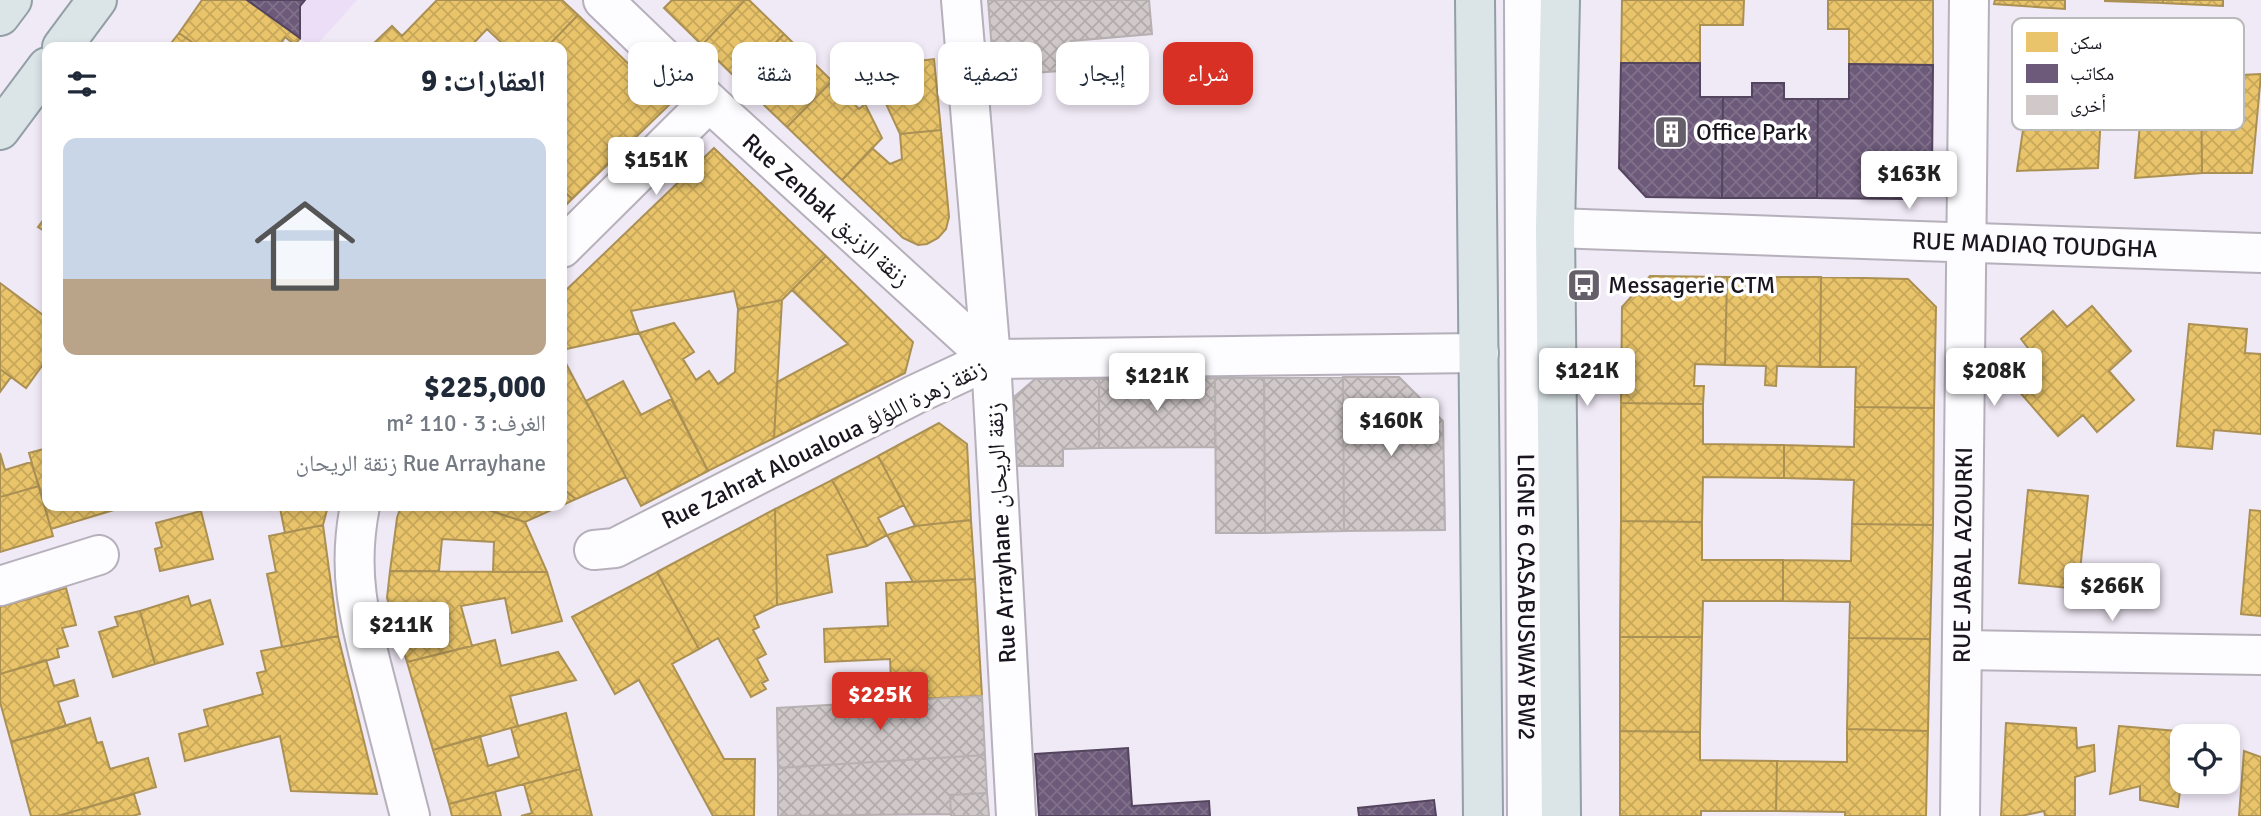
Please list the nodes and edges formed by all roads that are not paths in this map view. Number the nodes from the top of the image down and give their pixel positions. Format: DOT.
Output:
graph roads {
  1 [pos="12,0"];
  2 [pos="97,0"];
  3 [pos="603,0"];
  4 [pos="961,0"];
  5 [pos="1475,0"];
  6 [pos="1524,0"];
  7 [pos="1560,0"];
  8 [pos="1969,0"];
  9 [pos="0,16"];
  10 [pos="66,42"];
  11 [pos="647,42"];
  12 [pos="42,74"];
  13 [pos="706,105"];
  14 [pos="712,105"];
  15 [pos="0,130"];
  16 [pos="1555,228"];
  17 [pos="567,243"];
  18 [pos="1966,243"];
  19 [pos="2261,253"];
  20 [pos="1479,353"];
  21 [pos="991,359"];
  22 [pos="359,511"];
  23 [pos="594,550"];
  24 [pos="99,555"];
  25 [pos="0,586"];
  26 [pos="1962,649"];
  27 [pos="2261,655"];
  28 [pos="410,816"];
  29 [pos="1016,816"];
  30 [pos="1483,816"];
  31 [pos="1527,816"];
  32 [pos="1561,816"];
  33 [pos="1959,816"];
  1 -- 9 [label="main road"];
  2 -- 10 [label="main road"];
  3 -- 11 [label="street, Rue Zenbak زنقة الزنبق"];
  4 -- 21 [label="street, Rue Arrayhane زنقة الريحان"];
  5 -- 20 [label="main road"];
  6 -- 31 [label="street, LIGNE 6 CASABUSWAY BW2"];
  7 -- 16 [label="main road"];
  8 -- 18 [label="street, RUE JABAL AZOURKI"];
  12 -- 15 [label="main road"];
  13 -- 17 [label="street"];
  14 -- 21 [label="street, Rue Zenbak زنقة الزنبق"];
  16 -- 18 [label="street, RUE MADIAQ TOUDGHA"];
  16 -- 32 [label="main road"];
  18 -- 19 [label="street, RUE MADIAQ TOUDGHA"];
  18 -- 26 [label="street, RUE JABAL AZOURKI"];
  20 -- 21 [label="street, Rue Zahrat Aloualoua زنقة زهرة اللؤلؤ"];
  20 -- 30 [label="main road"];
  21 -- 23 [label="street, Rue Zahrat Aloualoua زنقة زهرة اللؤلؤ"];
  21 -- 29 [label="street, Rue Arrayhane زنقة الريحان"];
  22 -- 28 [label="street"];
  24 -- 25 [label="street"];
  26 -- 27 [label="street"];
  26 -- 33 [label="street, RUE JABAL AZOURKI"];
}
